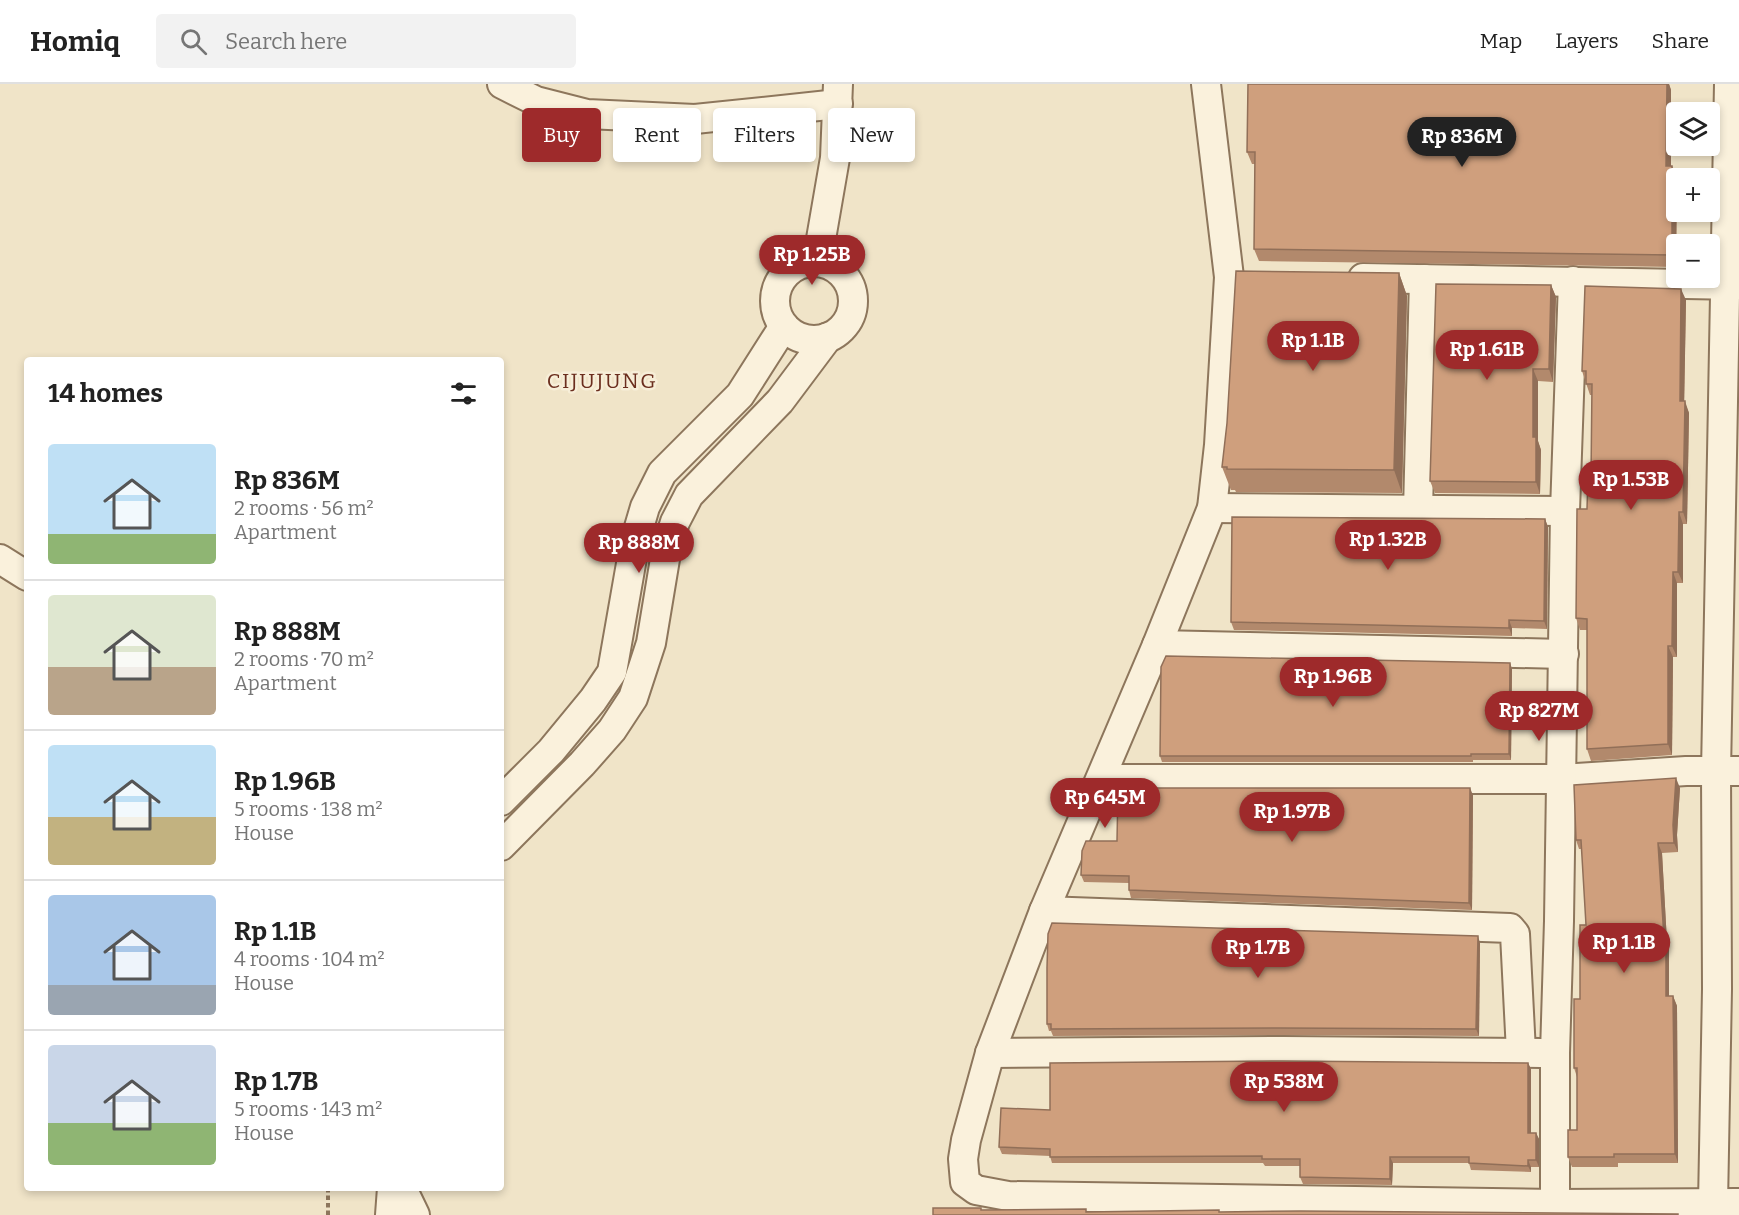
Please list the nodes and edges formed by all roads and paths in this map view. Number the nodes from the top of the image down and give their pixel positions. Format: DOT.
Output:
graph roads {
  1 [pos="502,84"];
  2 [pos="1206,84"];
  3 [pos="1729,84"];
  4 [pos="838,94"];
  5 [pos="1733,234"];
  6 [pos="817,262"];
  7 [pos="1332,278"];
  8 [pos="1424,279"];
  9 [pos="1573,281"];
  10 [pos="1732,285"];
  11 [pos="784,326"];
  12 [pos="828,337"];
  13 [pos="1212,508"];
  14 [pos="1418,510"];
  15 [pos="1565,511"];
  16 [pos="0,559"];
  17 [pos="24,574"];
  18 [pos="1157,645"];
  19 [pos="1564,654"];
  20 [pos="1727,771"];
  21 [pos="1101,779"];
  22 [pos="1561,779"];
  23 [pos="504,798"];
  24 [pos="504,843"];
  25 [pos="1044,911"];
  26 [pos="990,1053"];
  27 [pos="1521,1053"];
  28 [pos="1555,1053"];
  29 [pos="328,1191"];
  30 [pos="392,1191"];
  31 [pos="404,1191"];
  32 [pos="1555,1204"];
  33 [pos="1723,1208"];
  34 [pos="328,1215"];
  35 [pos="390,1215"];
  36 [pos="416,1215"];
  1 -- 4 [label="street"];
  2 -- 13 [label="street"];
  3 -- 5 [label="street"];
  4 -- 6 [label="street"];
  5 -- 10 [label="street"];
  6 -- 11 [label="street"];
  6 -- 12 [label="street"];
  7 -- 8 [label="street"];
  8 -- 9 [label="street"];
  8 -- 14 [label="street"];
  9 -- 10 [label="street"];
  9 -- 15 [label="street"];
  10 -- 20 [label="street"];
  11 -- 12 [label="street"];
  11 -- 23 [label="street"];
  12 -- 24 [label="street"];
  13 -- 14 [label="street"];
  13 -- 18 [label="street"];
  14 -- 15 [label="street"];
  15 -- 19 [label="street"];
  16 -- 17 [label="street"];
  18 -- 19 [label="street"];
  18 -- 21 [label="street"];
  19 -- 22 [label="street"];
  20 -- 22 [label="street"];
  20 -- 33 [label="street"];
  21 -- 22 [label="street"];
  21 -- 25 [label="street"];
  22 -- 28 [label="street"];
  25 -- 26 [label="street"];
  25 -- 27 [label="street"];
  26 -- 27 [label="street"];
  26 -- 32 [label="street"];
  27 -- 28 [label="street"];
  28 -- 32 [label="street"];
  29 -- 34 [label="path"];
  30 -- 35 [label="street"];
  31 -- 36 [label="street"];
  32 -- 33 [label="street"];
}
